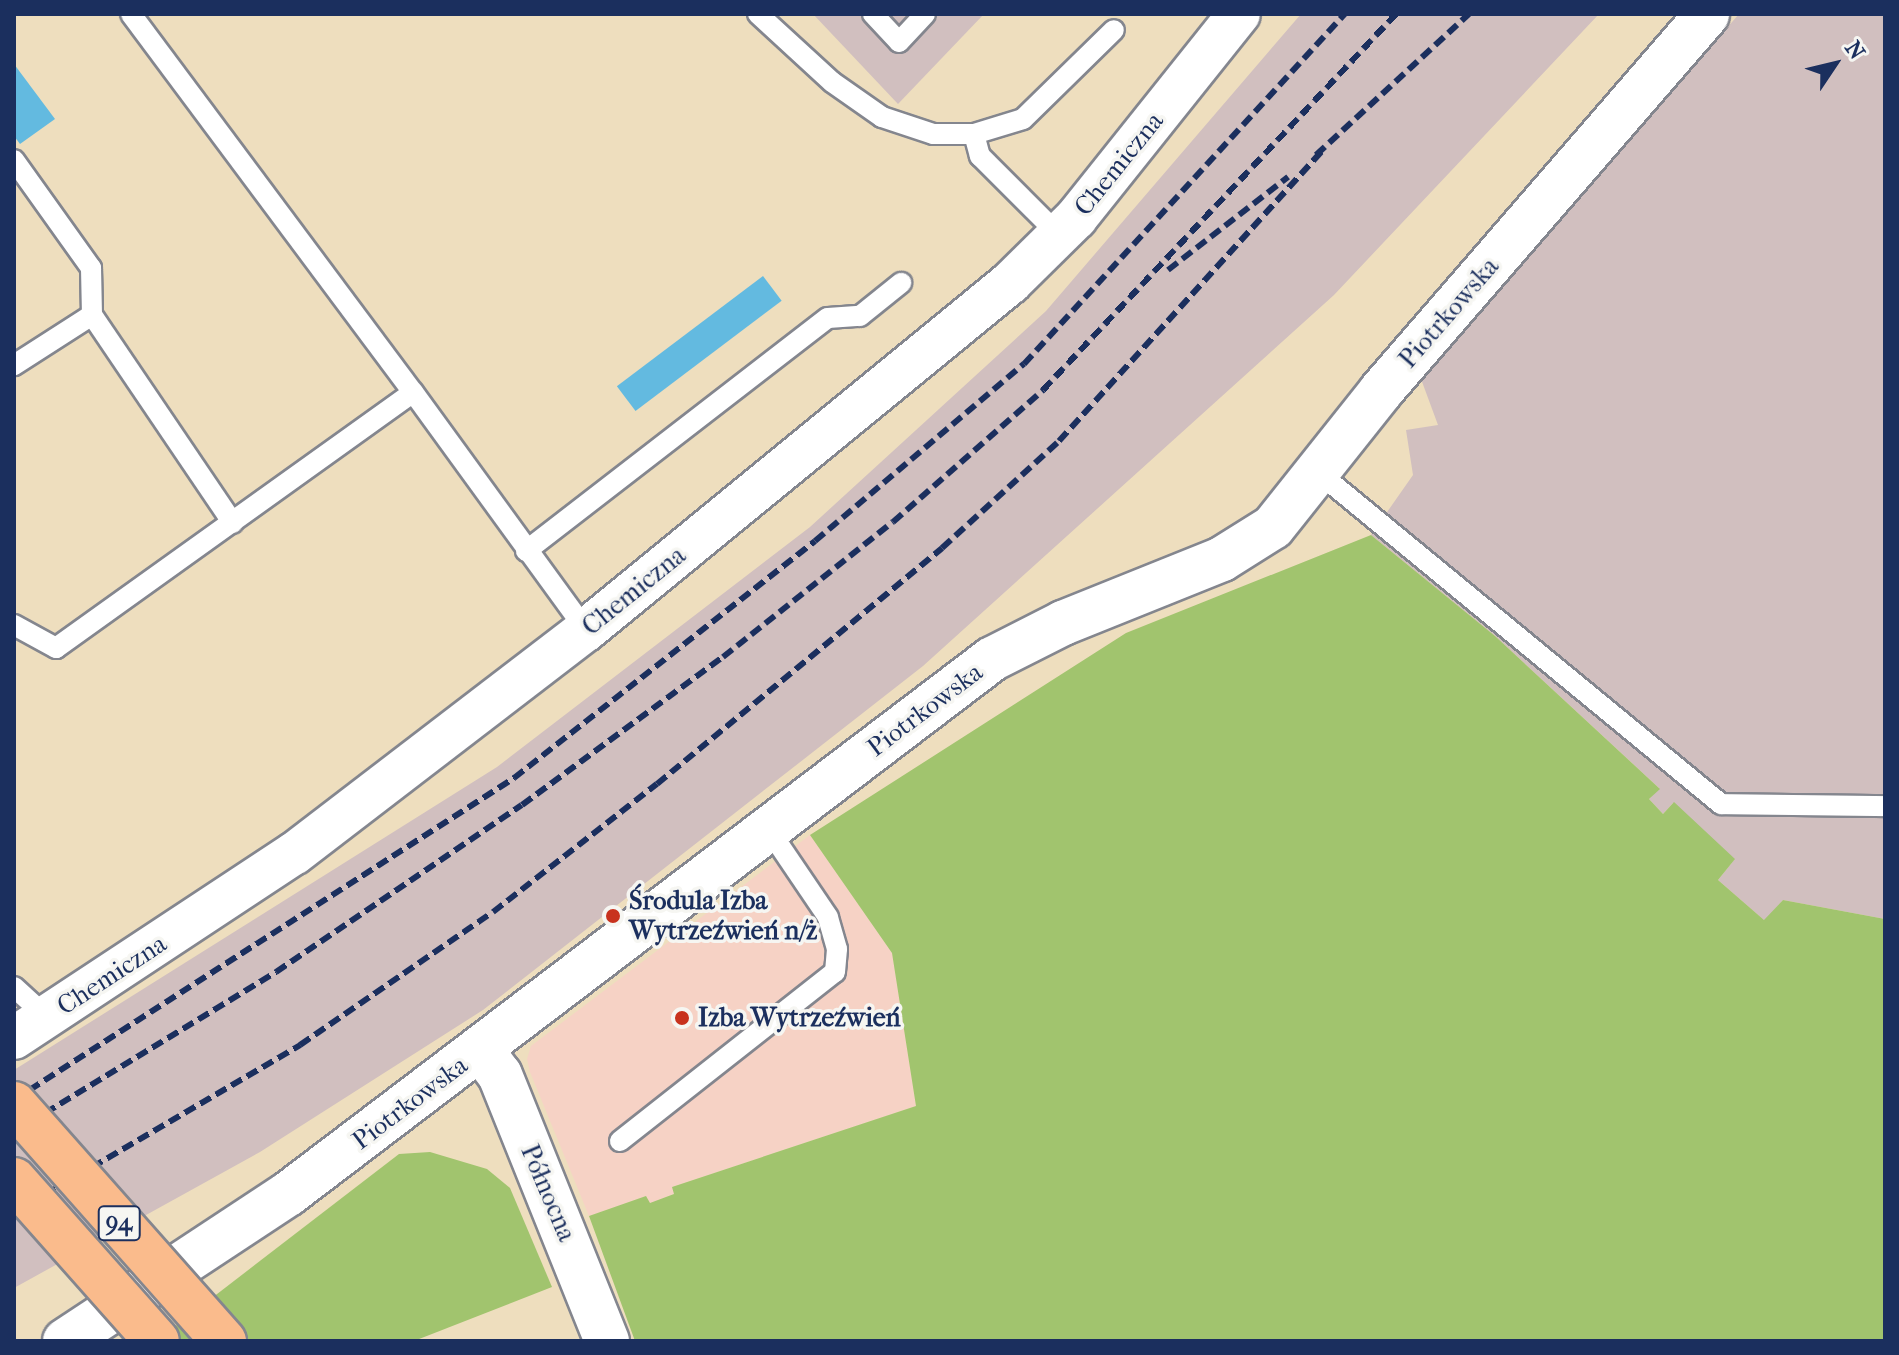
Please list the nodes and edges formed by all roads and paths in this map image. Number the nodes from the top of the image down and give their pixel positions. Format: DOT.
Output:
graph roads {
  1 [pos="131,14"];
  2 [pos="758,14"];
  3 [pos="873,14"];
  4 [pos="925,14"];
  5 [pos="1239,14"];
  6 [pos="1707,14"];
  7 [pos="1114,30"];
  8 [pos="974,134"];
  9 [pos="14,160"];
  10 [pos="1059,235"];
  11 [pos="901,283"];
  12 [pos="92,315"];
  13 [pos="14,365"];
  14 [pos="413,392"];
  15 [pos="1319,473"];
  16 [pos="233,523"];
  17 [pos="526,551"];
  18 [pos="14,625"];
  19 [pos="586,630"];
  20 [pos="1885,806"];
  21 [pos="769,830"];
  22 [pos="14,987"];
  23 [pos="30,1028"];
  24 [pos="481,1050"];
  25 [pos="14,1104"];
  26 [pos="620,1141"];
  27 [pos="14,1180"];
  28 [pos="65,1341"];
  29 [pos="157,1341"];
  30 [pos="224,1341"];
  31 [pos="607,1341"];
  1 -- 14 [label="lane"];
  2 -- 8 [label="lane"];
  3 -- 4 [label="lane"];
  5 -- 10 [label="street, Chemiczna"];
  6 -- 15 [label="street, Piotrkowska"];
  7 -- 8 [label="lane"];
  8 -- 10 [label="lane"];
  9 -- 12 [label="lane"];
  10 -- 19 [label="street, Chemiczna"];
  11 -- 17 [label="lane"];
  12 -- 13 [label="lane"];
  12 -- 16 [label="lane"];
  14 -- 16 [label="lane"];
  14 -- 17 [label="lane"];
  15 -- 20 [label="lane"];
  15 -- 21 [label="street, Piotrkowska"];
  16 -- 18 [label="lane"];
  17 -- 19 [label="lane"];
  19 -- 23 [label="street, Chemiczna"];
  21 -- 24 [label="street, Piotrkowska"];
  21 -- 26 [label="lane"];
  22 -- 23 [label="lane"];
  24 -- 28 [label="street, Piotrkowska"];
  24 -- 31 [label="street, Północna"];
  25 -- 30 [label="main road, 94, bridge"];
  27 -- 29 [label="main road, 94, bridge"];
}
